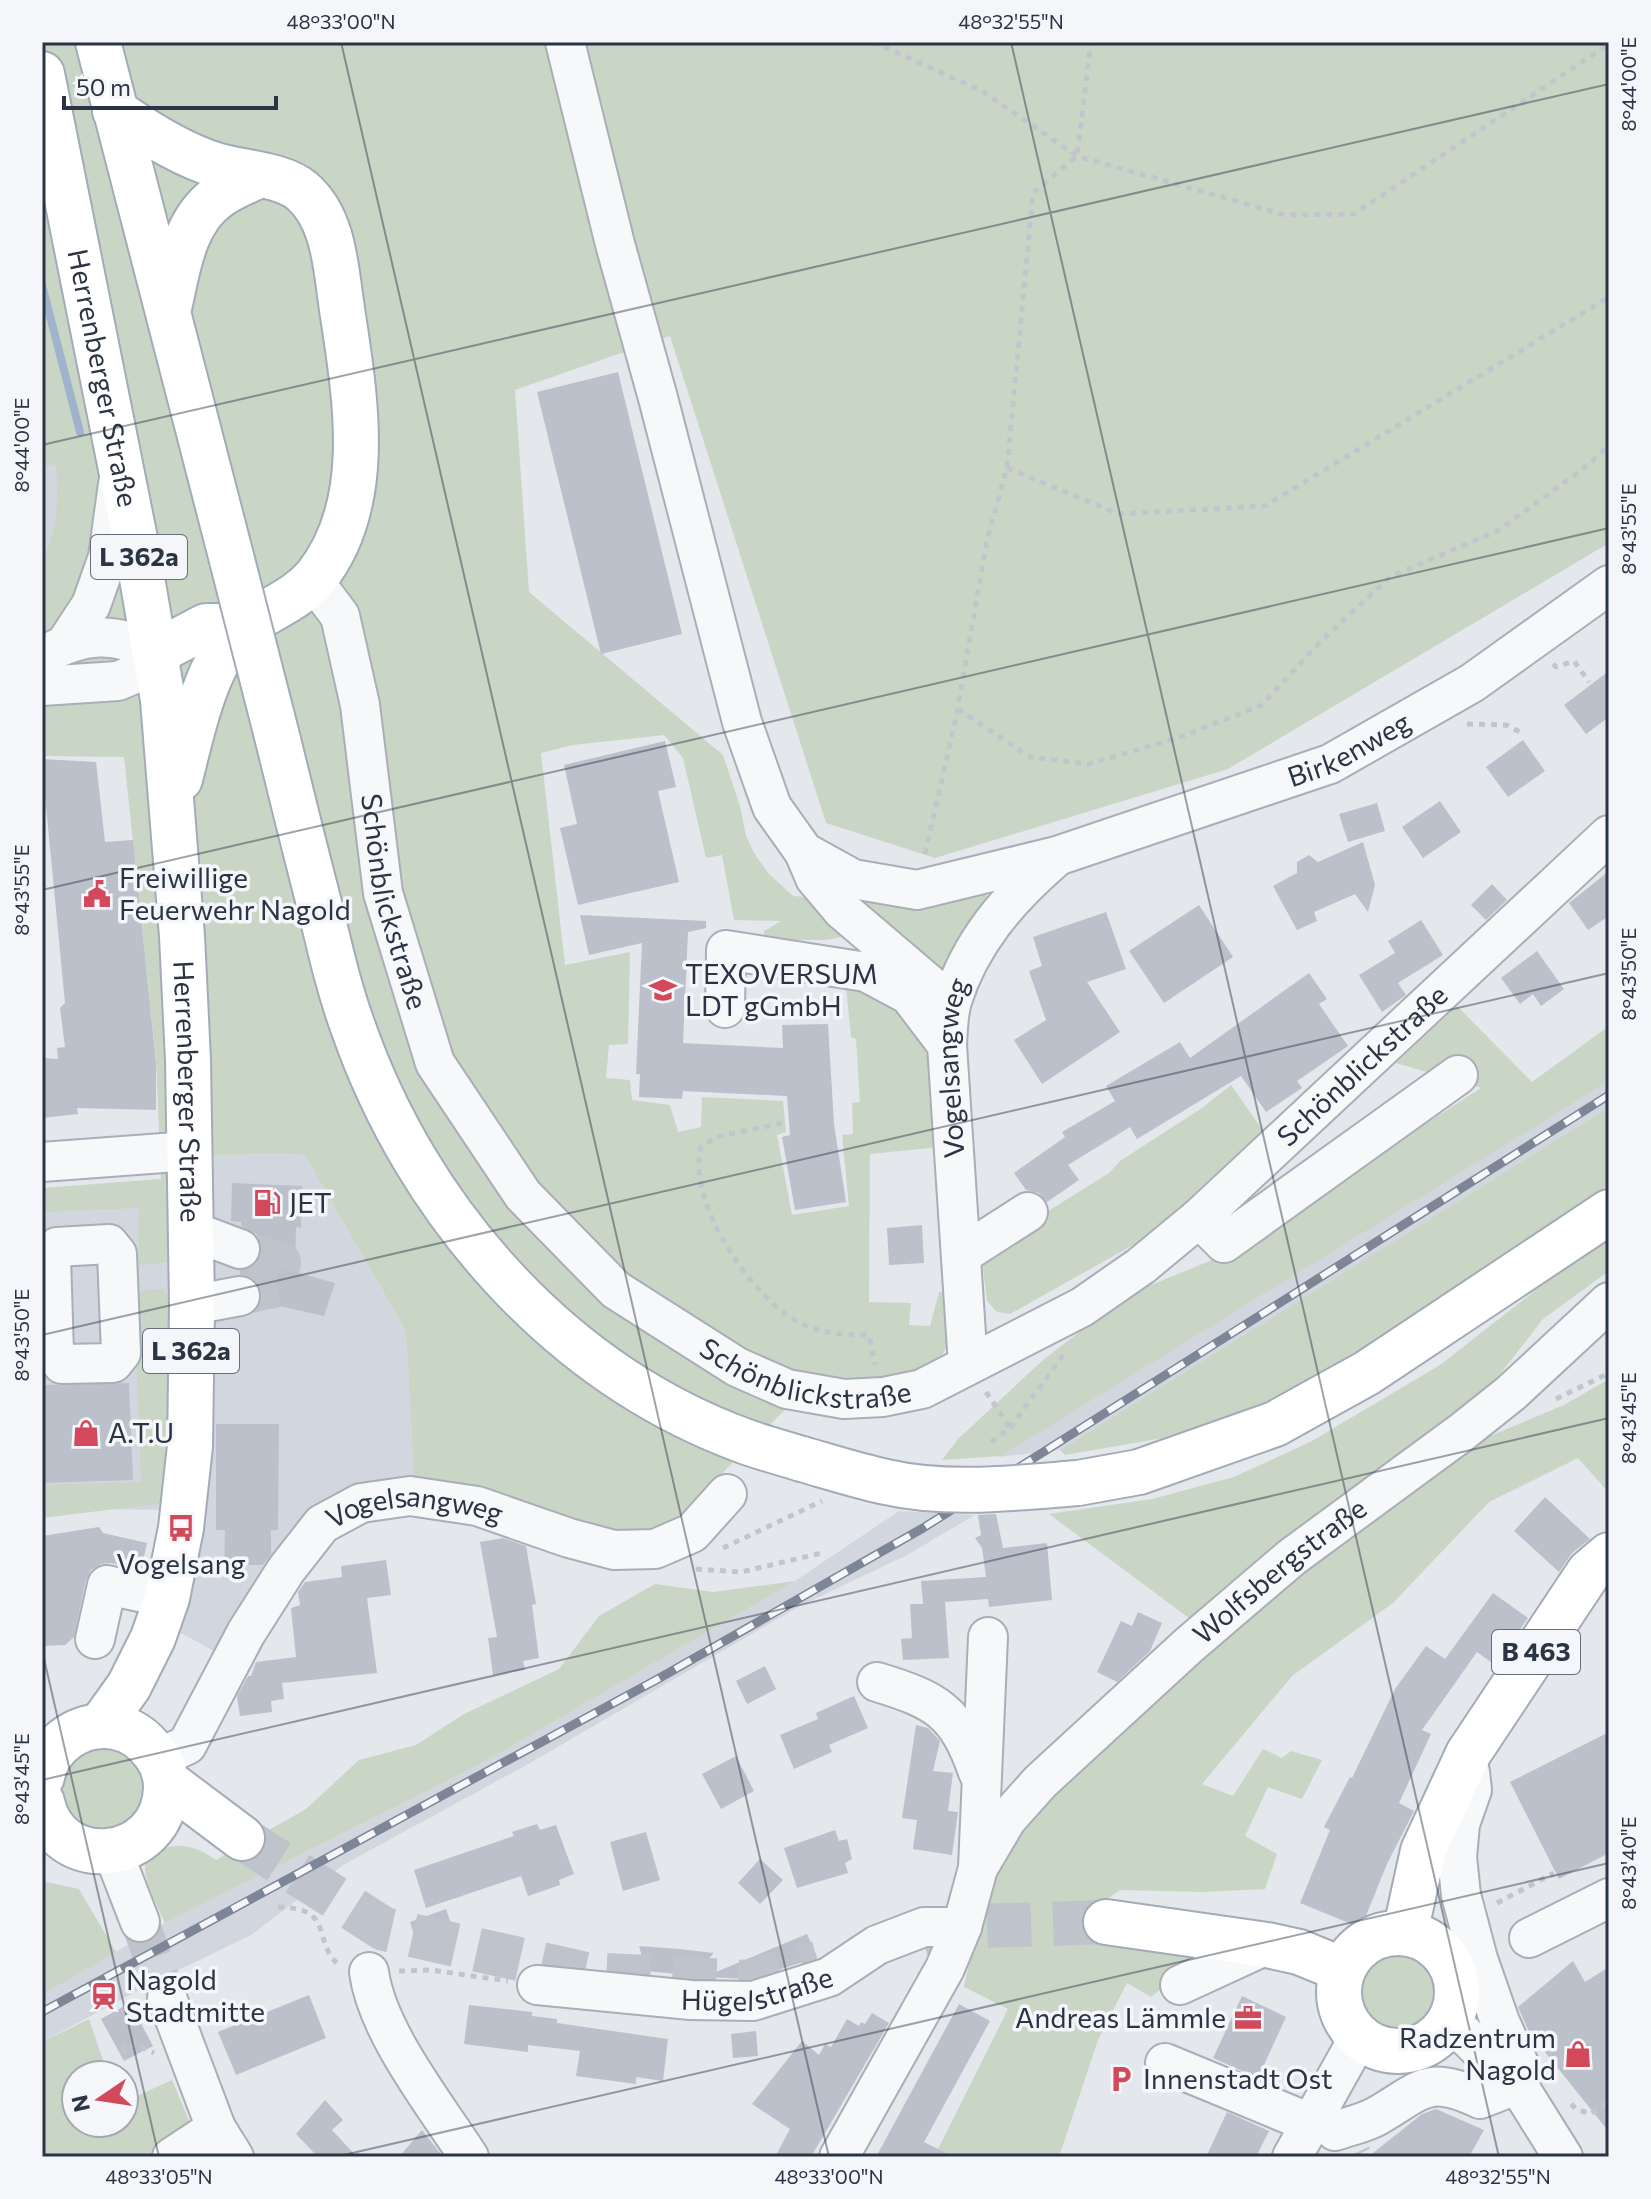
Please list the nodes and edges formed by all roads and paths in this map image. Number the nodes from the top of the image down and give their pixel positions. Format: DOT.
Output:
graph roads {
  1 [pos="98,42"];
  2 [pos="565,42"];
  3 [pos="873,42"];
  4 [pos="1091,42"];
  5 [pos="1609,44"];
  6 [pos="42,74"];
  7 [pos="115,111"];
  8 [pos="1077,156"];
  9 [pos="258,176"];
  10 [pos="1609,297"];
  11 [pos="168,313"];
  12 [pos="1609,445"];
  13 [pos="120,461"];
  14 [pos="1007,468"];
  15 [pos="313,580"];
  16 [pos="1609,585"];
  17 [pos="234,639"];
  18 [pos="54,649"];
  19 [pos="155,653"];
  20 [pos="42,686"];
  21 [pos="1433,706"];
  22 [pos="958,709"];
  23 [pos="1522,733"];
  24 [pos="173,806"];
  25 [pos="1609,835"];
  26 [pos="804,852"];
  27 [pos="1057,856"];
  28 [pos="917,890"];
  29 [pos="951,1003"];
  30 [pos="725,1008"];
  31 [pos="947,1045"];
  32 [pos="1458,1075"];
  33 [pos="190,1151"];
  34 [pos="42,1162"];
  35 [pos="1028,1212"];
  36 [pos="1609,1212"];
  37 [pos="1199,1218"];
  38 [pos="192,1231"];
  39 [pos="240,1249"];
  40 [pos="961,1255"];
  41 [pos="240,1296"];
  42 [pos="1609,1302"];
  43 [pos="192,1305"];
  44 [pos="1082,1307"];
  45 [pos="968,1365"];
  46 [pos="1010,1428"];
  47 [pos="991,1442"];
  48 [pos="727,1494"];
  49 [pos="822,1553"];
  50 [pos="1609,1555"];
  51 [pos="681,1568"];
  52 [pos="160,1618"];
  53 [pos="988,1637"];
  54 [pos="95,1639"];
  55 [pos="877,1682"];
  56 [pos="101,1725"];
  57 [pos="1468,1754"];
  58 [pos="158,1761"];
  59 [pos="42,1777"];
  60 [pos="980,1779"];
  61 [pos="47,1825"];
  62 [pos="131,1843"];
  63 [pos="978,1868"];
  64 [pos="1554,1873"];
  65 [pos="1609,1898"];
  66 [pos="278,1907"];
  67 [pos="1467,1918"];
  68 [pos="140,1922"];
  69 [pos="1106,1922"];
  70 [pos="962,1927"];
  71 [pos="1405,1933"];
  72 [pos="1529,1938"];
  73 [pos="1267,1945"];
  74 [pos="352,1968"];
  75 [pos="1343,1970"];
  76 [pos="537,1985"];
  77 [pos="1180,1985"];
  78 [pos="167,1998"];
  79 [pos="109,1999"];
  80 [pos="115,2012"];
  81 [pos="1451,2021"];
  82 [pos="1359,2037"];
  83 [pos="123,2046"];
  84 [pos="165,2059"];
  85 [pos="1165,2063"];
  86 [pos="1513,2081"];
  87 [pos="1329,2129"];
  88 [pos="225,2143"];
  89 [pos="172,2157"];
  90 [pos="469,2157"];
  91 [pos="839,2157"];
  92 [pos="1292,2157"];
  93 [pos="1563,2157"];
  1 -- 7 [label="main road"];
  2 -- 26 [label="street"];
  3 -- 8 [label="path"];
  4 -- 8 [label="path"];
  5 -- 8 [label="path"];
  6 -- 13 [label="main road, Herrenberger Straße / L 362a"];
  7 -- 9 [label="main road"];
  7 -- 11 [label="main road"];
  8 -- 14 [label="path"];
  9 -- 11 [label="main road"];
  9 -- 15 [label="main road"];
  10 -- 14 [label="path"];
  11 -- 36 [label="main road, bridge"];
  12 -- 22 [label="path"];
  13 -- 18 [label="street"];
  13 -- 19 [label="main road, Herrenberger Straße / L 362a"];
  14 -- 22 [label="path"];
  15 -- 17 [label="main road"];
  15 -- 45 [label="street, Schönblickstraße"];
  16 -- 21 [label="street, Birkenweg"];
  17 -- 19 [label="main road"];
  17 -- 24 [label="main road"];
  18 -- 19 [label="street"];
  19 -- 20 [label="street"];
  19 -- 24 [label="main road, Herrenberger Straße / L 362a"];
  21 -- 23 [label="path"];
  21 -- 27 [label="street, Birkenweg"];
  22 -- 28 [label="path"];
  24 -- 33 [label="main road, Herrenberger Straße / L 362a"];
  25 -- 37 [label="street, Schönblickstraße"];
  26 -- 28 [label="street"];
  26 -- 29 [label="street"];
  27 -- 28 [label="street, Birkenweg"];
  27 -- 29 [label="street, Vogelsangweg"];
  29 -- 31 [label="street, Vogelsangweg"];
  30 -- 31 [label="street"];
  31 -- 40 [label="street, Vogelsangweg"];
  32 -- 37 [label="street"];
  33 -- 34 [label="street"];
  33 -- 38 [label="main road, Herrenberger Straße / L 362a"];
  35 -- 40 [label="street"];
  37 -- 44 [label="street, Schönblickstraße"];
  38 -- 39 [label="street"];
  38 -- 43 [label="main road, Herrenberger Straße / L 362a"];
  40 -- 45 [label="street, Vogelsangweg"];
  41 -- 43 [label="street"];
  42 -- 63 [label="street, Wolfsbergstraße"];
  43 -- 52 [label="main road, Herrenberger Straße / L 362a"];
  44 -- 45 [label="street, Schönblickstraße"];
  44 -- 46 [label="path"];
  45 -- 46 [label="path"];
  46 -- 47 [label="path"];
  48 -- 58 [label="street, Vogelsangweg"];
  49 -- 51 [label="path"];
  50 -- 57 [label="main road, B 463"];
  52 -- 54 [label="street"];
  52 -- 56 [label="main road, Herrenberger Straße / L 362a"];
  52 -- 58 [label="main road, Herrenberger Straße / L 362a"];
  53 -- 60 [label="street, Wolfsbergstraße"];
  55 -- 60 [label="street, Wolfsbergstraße"];
  56 -- 58 [label="main road"];
  56 -- 59 [label="main road"];
  57 -- 67 [label="street"];
  57 -- 71 [label="main road, B 463"];
  58 -- 62 [label="main road, Herrenberger Straße"];
  58 -- 62 [label="main road"];
  60 -- 63 [label="street, Wolfsbergstraße"];
  61 -- 62 [label="main road"];
  62 -- 68 [label="street"];
  63 -- 70 [label="street, Wolfsbergstraße"];
  64 -- 67 [label="path"];
  65 -- 72 [label="street"];
  66 -- 74 [label="path"];
  67 -- 86 [label="street"];
  69 -- 73 [label="main road"];
  70 -- 76 [label="street, Hügelstraße"];
  70 -- 91 [label="street, Wolfsbergstraße"];
  71 -- 75 [label="main road"];
  71 -- 81 [label="main road"];
  73 -- 75 [label="main road"];
  73 -- 77 [label="street"];
  74 -- 76 [label="path"];
  74 -- 90 [label="street"];
  75 -- 82 [label="main road"];
  78 -- 88 [label="street"];
  79 -- 80 [label="path"];
  81 -- 82 [label="main road"];
  81 -- 86 [label="street"];
  82 -- 87 [label="street"];
  83 -- 84 [label="path"];
  85 -- 87 [label="street"];
  86 -- 87 [label="street"];
  86 -- 93 [label="street"];
  87 -- 92 [label="street"];
  88 -- 89 [label="street"];
}
